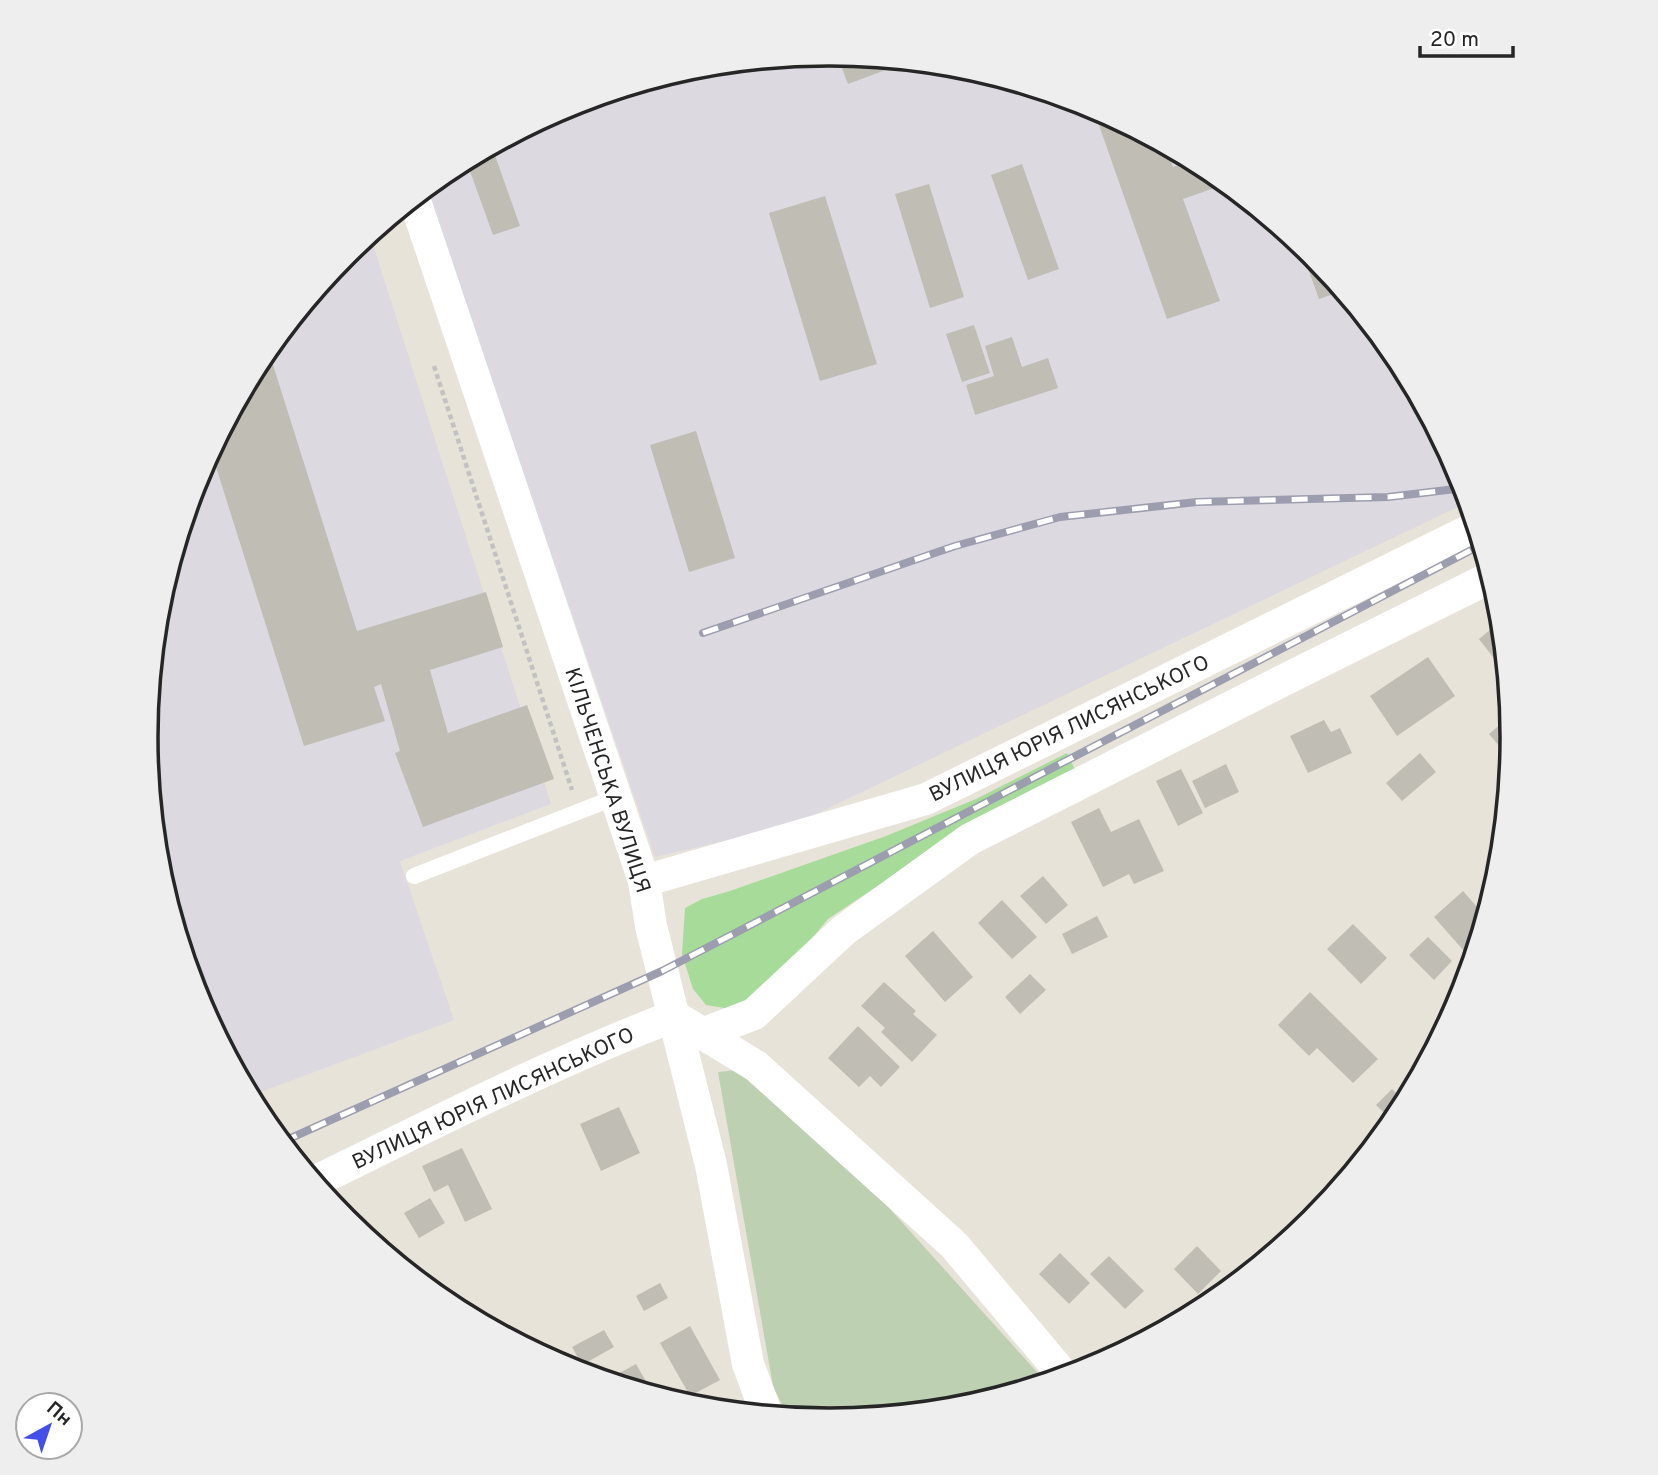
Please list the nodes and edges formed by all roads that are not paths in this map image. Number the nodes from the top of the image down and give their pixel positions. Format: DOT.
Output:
graph roads {
  1 [pos="417,208"];
  2 [pos="1467,531"];
  3 [pos="1481,582"];
  4 [pos="616,797"];
  5 [pos="414,876"];
  6 [pos="644,881"];
  7 [pos="674,1016"];
  8 [pos="702,1034"];
  9 [pos="323,1178"];
  10 [pos="1058,1368"];
  11 [pos="757,1404"];
  1 -- 4 [label="street, КІЛЬЧЕНСЬКА ВУЛИЦЯ"];
  2 -- 6 [label="street, ВУЛИЦЯ ЮРІЯ ЛИСЯНСЬКОГО"];
  3 -- 8 [label="street"];
  4 -- 5 [label="lane"];
  4 -- 6 [label="street, КІЛЬЧЕНСЬКА ВУЛИЦЯ"];
  6 -- 7 [label="street, КІЛЬЧЕНСЬКА ВУЛИЦЯ"];
  7 -- 8 [label="street"];
  7 -- 9 [label="street, ВУЛИЦЯ ЮРІЯ ЛИСЯНСЬКОГО"];
  7 -- 11 [label="street, КІЛЬЧЕНСЬКА ВУЛИЦЯ"];
  8 -- 10 [label="street"];
}
